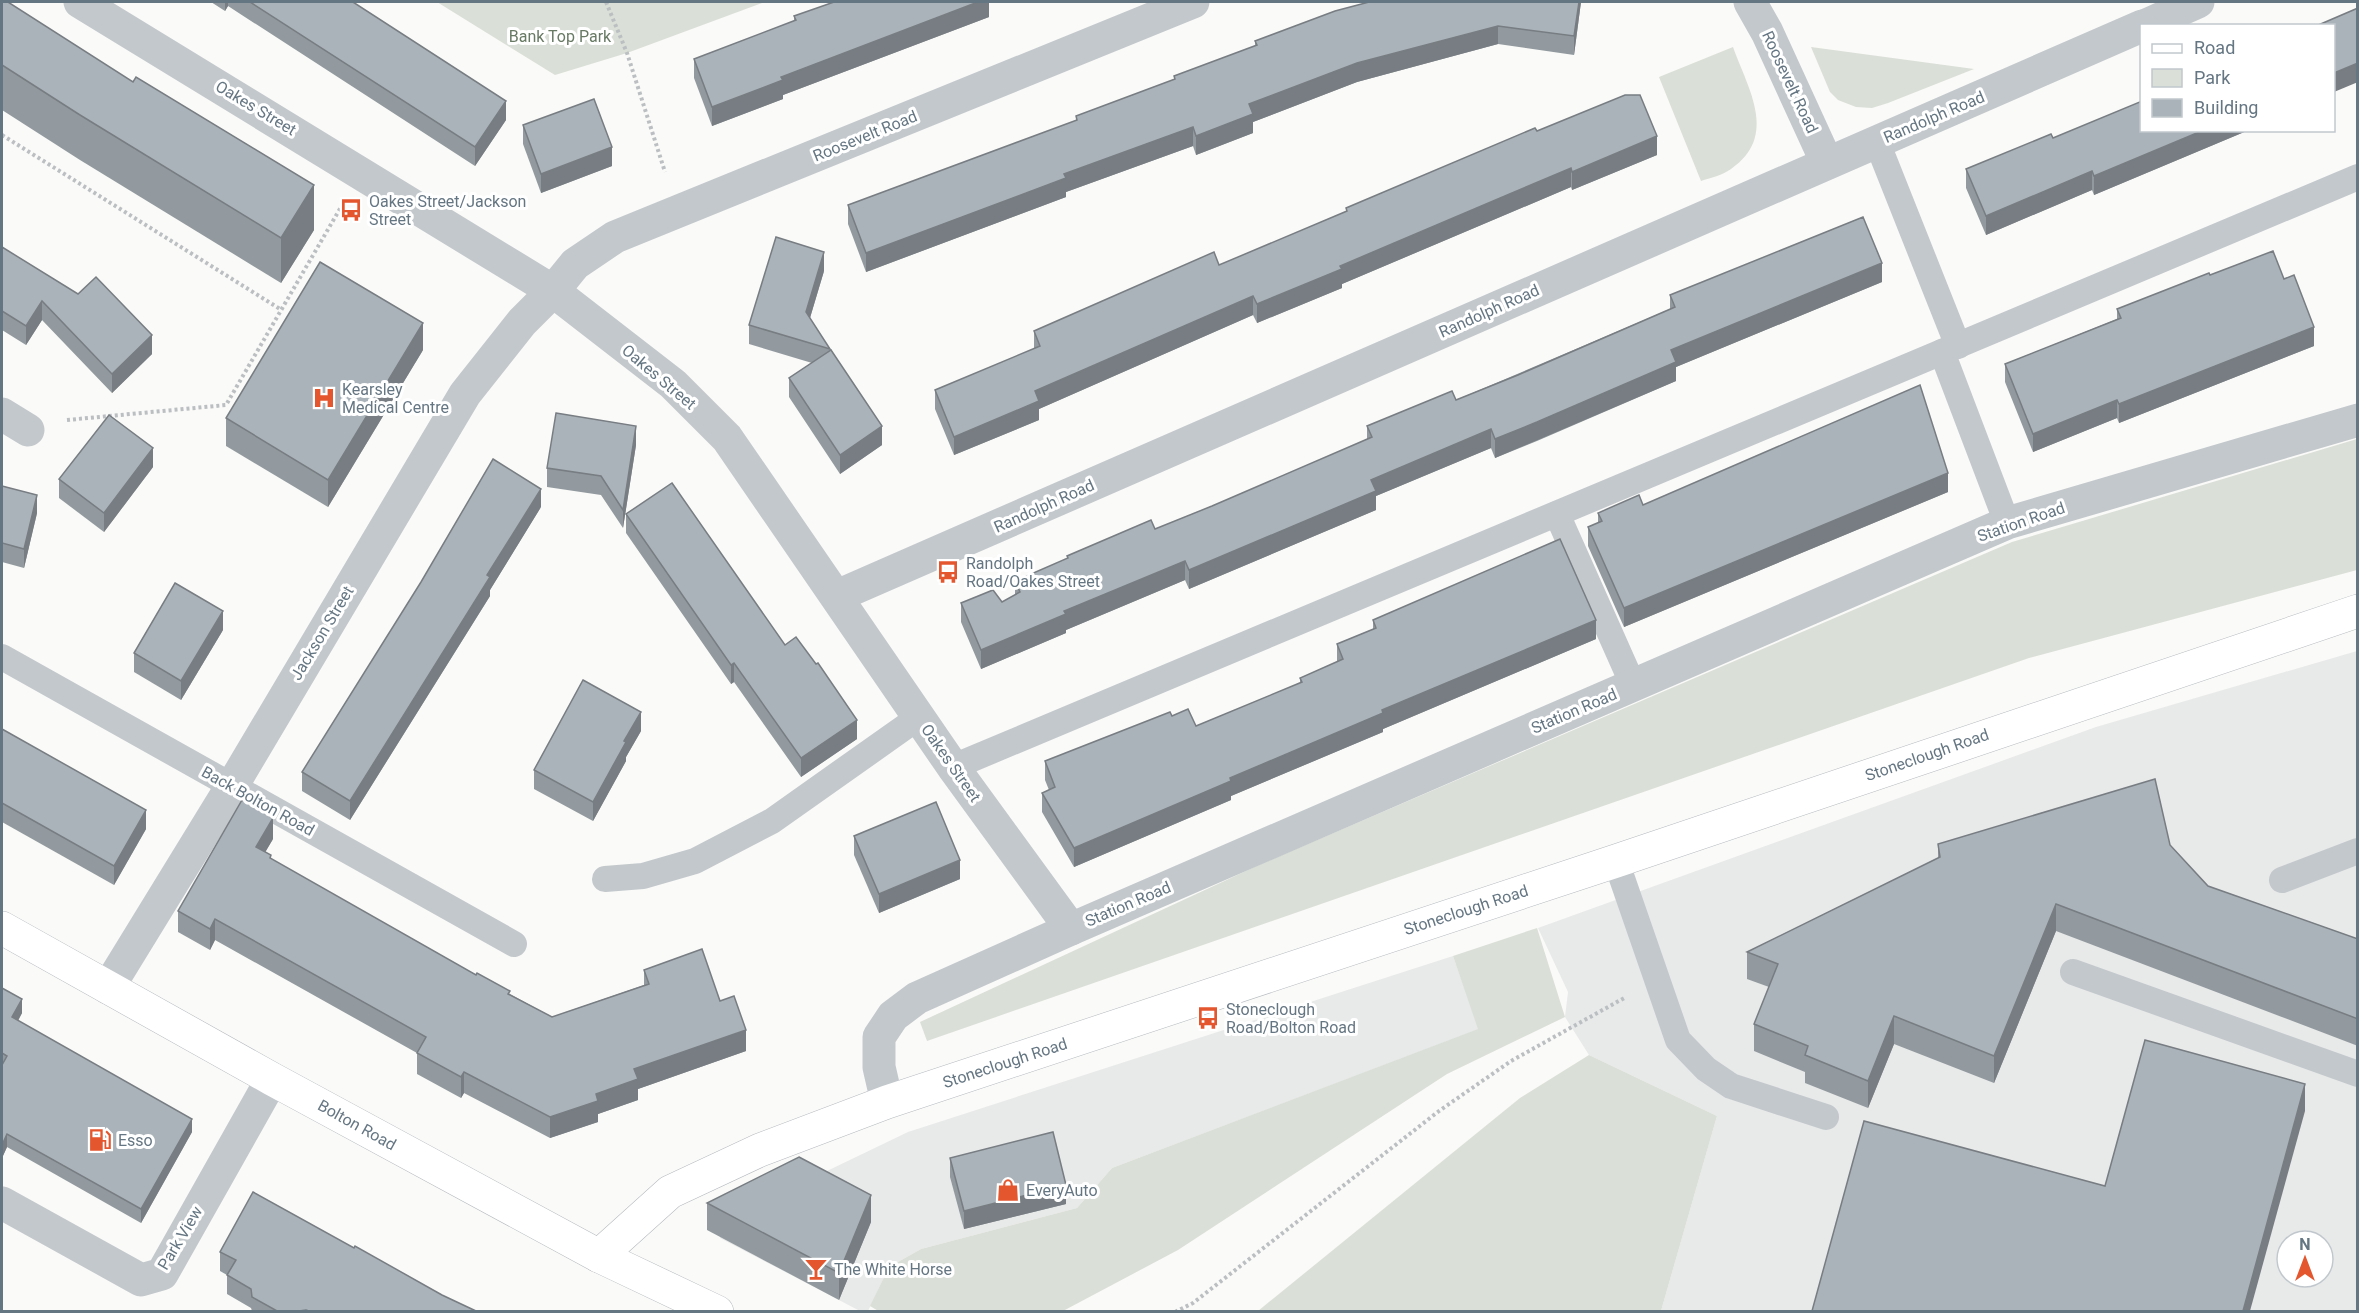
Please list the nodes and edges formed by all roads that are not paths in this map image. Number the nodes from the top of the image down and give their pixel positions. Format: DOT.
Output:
graph roads {
  1 [pos="80,2"];
  2 [pos="1750,2"];
  3 [pos="2199,2"];
  4 [pos="1183,3"];
  5 [pos="2148,24"];
  6 [pos="2140,27"];
  7 [pos="1877,142"];
  8 [pos="1827,163"];
  9 [pos="2358,177"];
  10 [pos="553,291"];
  11 [pos="1950,349"];
  12 [pos="2358,420"];
  13 [pos="1557,514"];
  14 [pos="2007,523"];
  15 [pos="837,596"];
  16 [pos="2358,611"];
  17 [pos="2,657"];
  18 [pos="1634,685"];
  19 [pos="919,717"];
  20 [pos="953,767"];
  21 [pos="232,786"];
  22 [pos="2358,851"];
  23 [pos="1616,861"];
  24 [pos="605,879"];
  25 [pos="2282,880"];
  26 [pos="2,928"];
  27 [pos="1071,929"];
  28 [pos="514,944"];
  29 [pos="2073,972"];
  30 [pos="108,988"];
  31 [pos="2358,1074"];
  32 [pos="272,1079"];
  33 [pos="887,1102"];
  34 [pos="1826,1117"];
  35 [pos="2,1203"];
  36 [pos="599,1256"];
  37 [pos="717,1311"];
  1 -- 10 [label="street, Oakes Street"];
  2 -- 8 [label="street, Roosevelt Road"];
  3 -- 5 [label="street, Randolph Road"];
  4 -- 10 [label="street, Roosevelt Road"];
  6 -- 7 [label="street, Randolph Road"];
  7 -- 8 [label="street, Randolph Road"];
  7 -- 11 [label="lane"];
  8 -- 15 [label="street, Randolph Road"];
  9 -- 11 [label="lane"];
  10 -- 15 [label="street, Oakes Street"];
  10 -- 21 [label="street, Jackson Street"];
  11 -- 13 [label="lane"];
  11 -- 14 [label="lane"];
  12 -- 14 [label="street, Station Road"];
  13 -- 18 [label="lane"];
  13 -- 20 [label="lane"];
  14 -- 18 [label="street, Station Road"];
  15 -- 19 [label="street, Oakes Street"];
  16 -- 23 [label="main road, Stoneclough Road"];
  17 -- 21 [label="lane, Back Bolton Road"];
  18 -- 27 [label="street, Station Road"];
  19 -- 20 [label="street, Oakes Street"];
  19 -- 24 [label="lane"];
  20 -- 27 [label="street, Oakes Street"];
  21 -- 28 [label="lane, Back Bolton Road"];
  21 -- 30 [label="street, Jackson Street"];
  22 -- 25 [label="lane"];
  23 -- 33 [label="main road, Stoneclough Road"];
  23 -- 34 [label="lane"];
  26 -- 30 [label="main road, Bolton Road"];
  27 -- 33 [label="street, Station Road"];
  29 -- 31 [label="lane"];
  30 -- 32 [label="main road, Bolton Road"];
  32 -- 35 [label="street, Park View"];
  32 -- 36 [label="main road, Bolton Road"];
  33 -- 36 [label="main road, Stoneclough Road"];
  36 -- 37 [label="main road, Bolton Road"];
}
